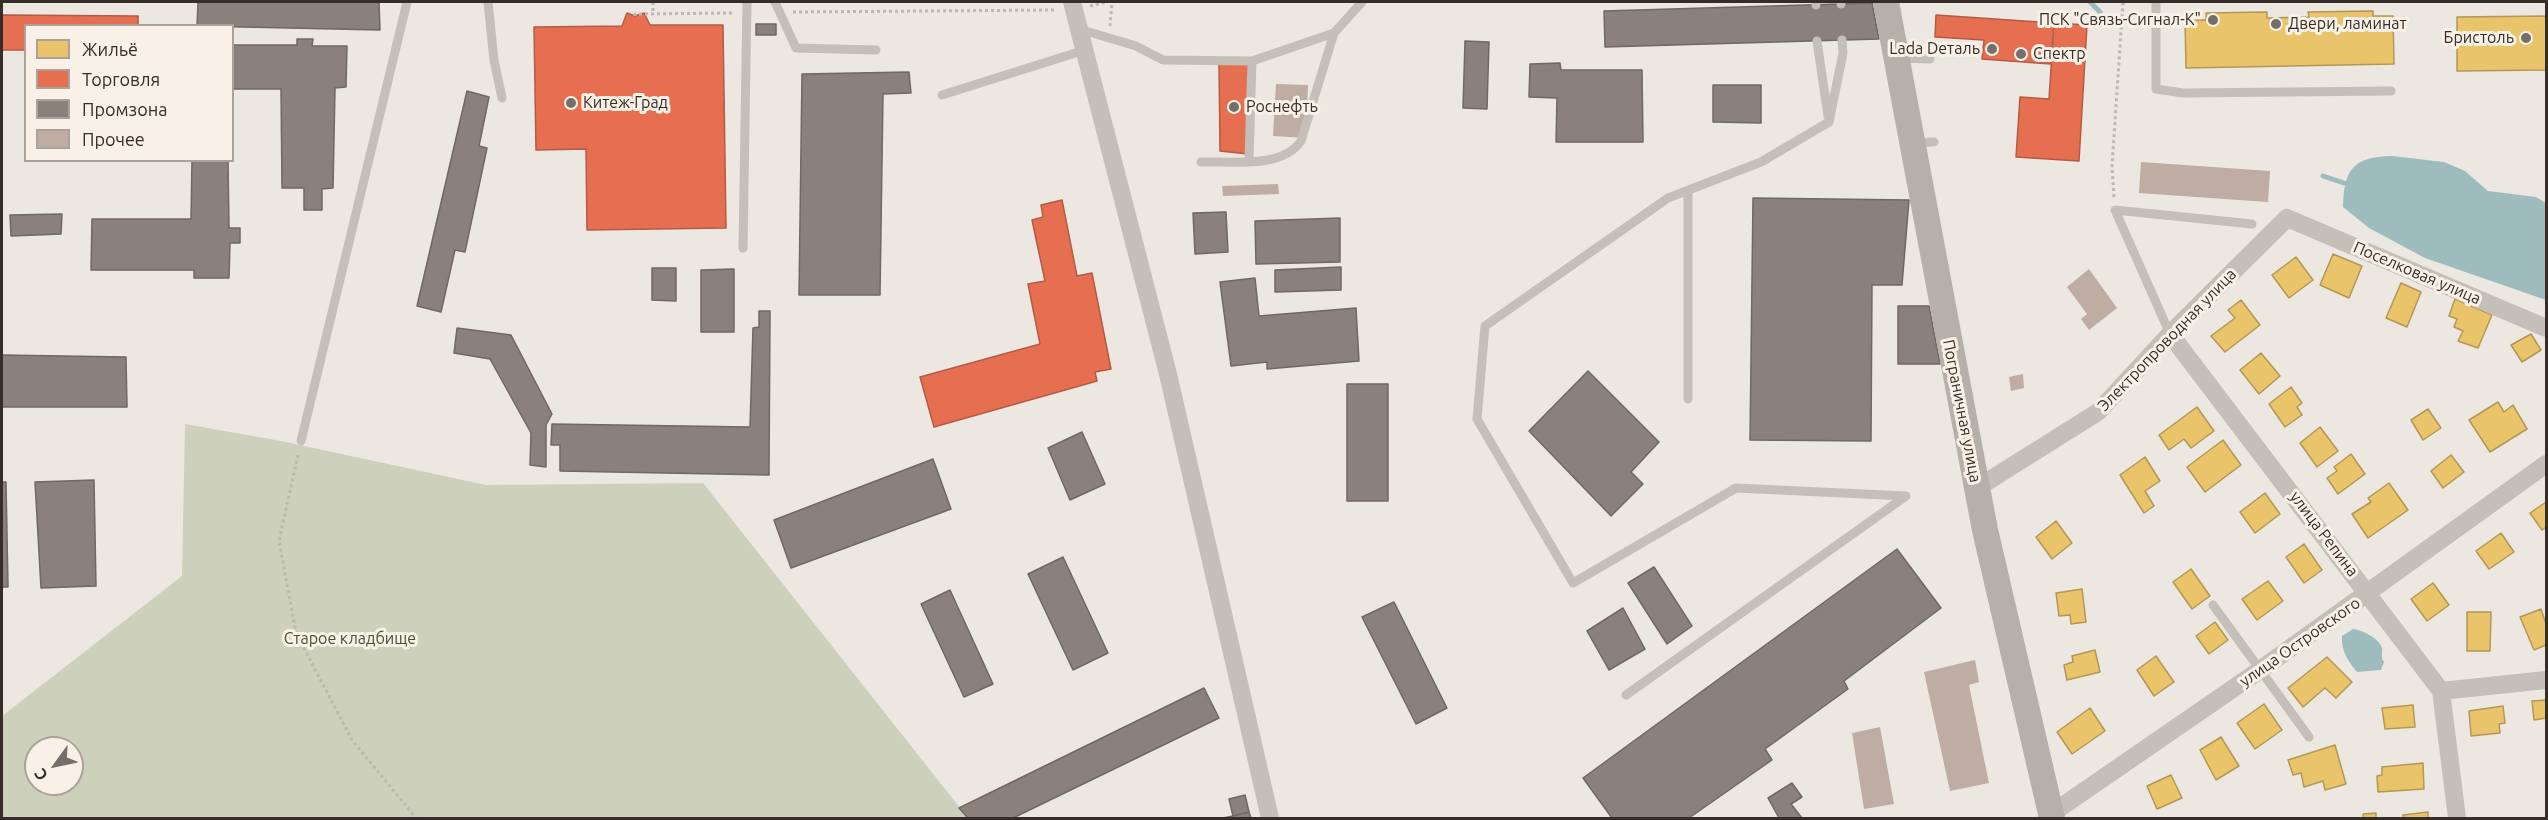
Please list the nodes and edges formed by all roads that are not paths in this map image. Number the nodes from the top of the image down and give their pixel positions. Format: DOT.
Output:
graph roads {
  1 [pos="407,2"];
  2 [pos="488,2"];
  3 [pos="747,2"];
  4 [pos="775,2"];
  5 [pos="1362,2"];
  6 [pos="1886,2"];
  7 [pos="2156,2"];
  8 [pos="1073,5"];
  9 [pos="1079,29"];
  10 [pos="1334,33"];
  11 [pos="1842,40"];
  12 [pos="1817,41"];
  13 [pos="876,50"];
  14 [pos="1085,50"];
  15 [pos="1896,58"];
  16 [pos="1930,59"];
  17 [pos="1252,61"];
  18 [pos="2391,91"];
  19 [pos="942,95"];
  20 [pos="502,98"];
  21 [pos="1829,122"];
  22 [pos="1249,160"];
  23 [pos="1201,162"];
  24 [pos="1688,191"];
  25 [pos="2287,218"];
  26 [pos="2252,224"];
  27 [pos="743,248"];
  28 [pos="2547,328"];
  29 [pos="2170,334"];
  30 [pos="1688,399"];
  31 [pos="301,441"];
  32 [pos="2547,464"];
  33 [pos="1977,488"];
  34 [pos="2369,593"];
  35 [pos="2213,605"];
  36 [pos="2260,670"];
  37 [pos="2547,680"];
  38 [pos="2442,692"];
  39 [pos="1626,695"];
  40 [pos="2309,736"];
  41 [pos="2051,817"];
  42 [pos="1270,819"];
  43 [pos="2457,819"];
  1 -- 31 [label="lane"];
  2 -- 20 [label="lane"];
  3 -- 27 [label="lane"];
  4 -- 13 [label="lane"];
  5 -- 10 [label="lane"];
  6 -- 15 [label="street, Пограничная улица"];
  7 -- 18 [label="lane"];
  8 -- 9 [label="street"];
  9 -- 14 [label="street"];
  9 -- 17 [label="lane"];
  10 -- 17 [label="lane"];
  10 -- 22 [label="lane"];
  11 -- 21 [label="lane"];
  12 -- 21 [label="lane"];
  14 -- 19 [label="lane"];
  14 -- 42 [label="street"];
  15 -- 16 [label="lane"];
  15 -- 33 [label="street, Пограничная улица"];
  17 -- 22 [label="lane"];
  21 -- 24 [label="lane"];
  22 -- 23 [label="lane"];
  24 -- 30 [label="lane"];
  24 -- 39 [label="lane"];
  25 -- 28 [label="street, Поселковая улица"];
  25 -- 29 [label="street, Электропроводная улица"];
  26 -- 29 [label="lane"];
  29 -- 33 [label="street, Электропроводная улица"];
  29 -- 34 [label="street, улица Репина"];
  32 -- 34 [label="street, улица Островского"];
  33 -- 41 [label="street, Пограничная улица"];
  34 -- 36 [label="street, улица Островского"];
  34 -- 38 [label="street, улица Репина"];
  35 -- 36 [label="lane"];
  36 -- 40 [label="lane"];
  36 -- 41 [label="street, улица Островского"];
  37 -- 38 [label="street"];
  38 -- 43 [label="street, улица Репина"];
}
